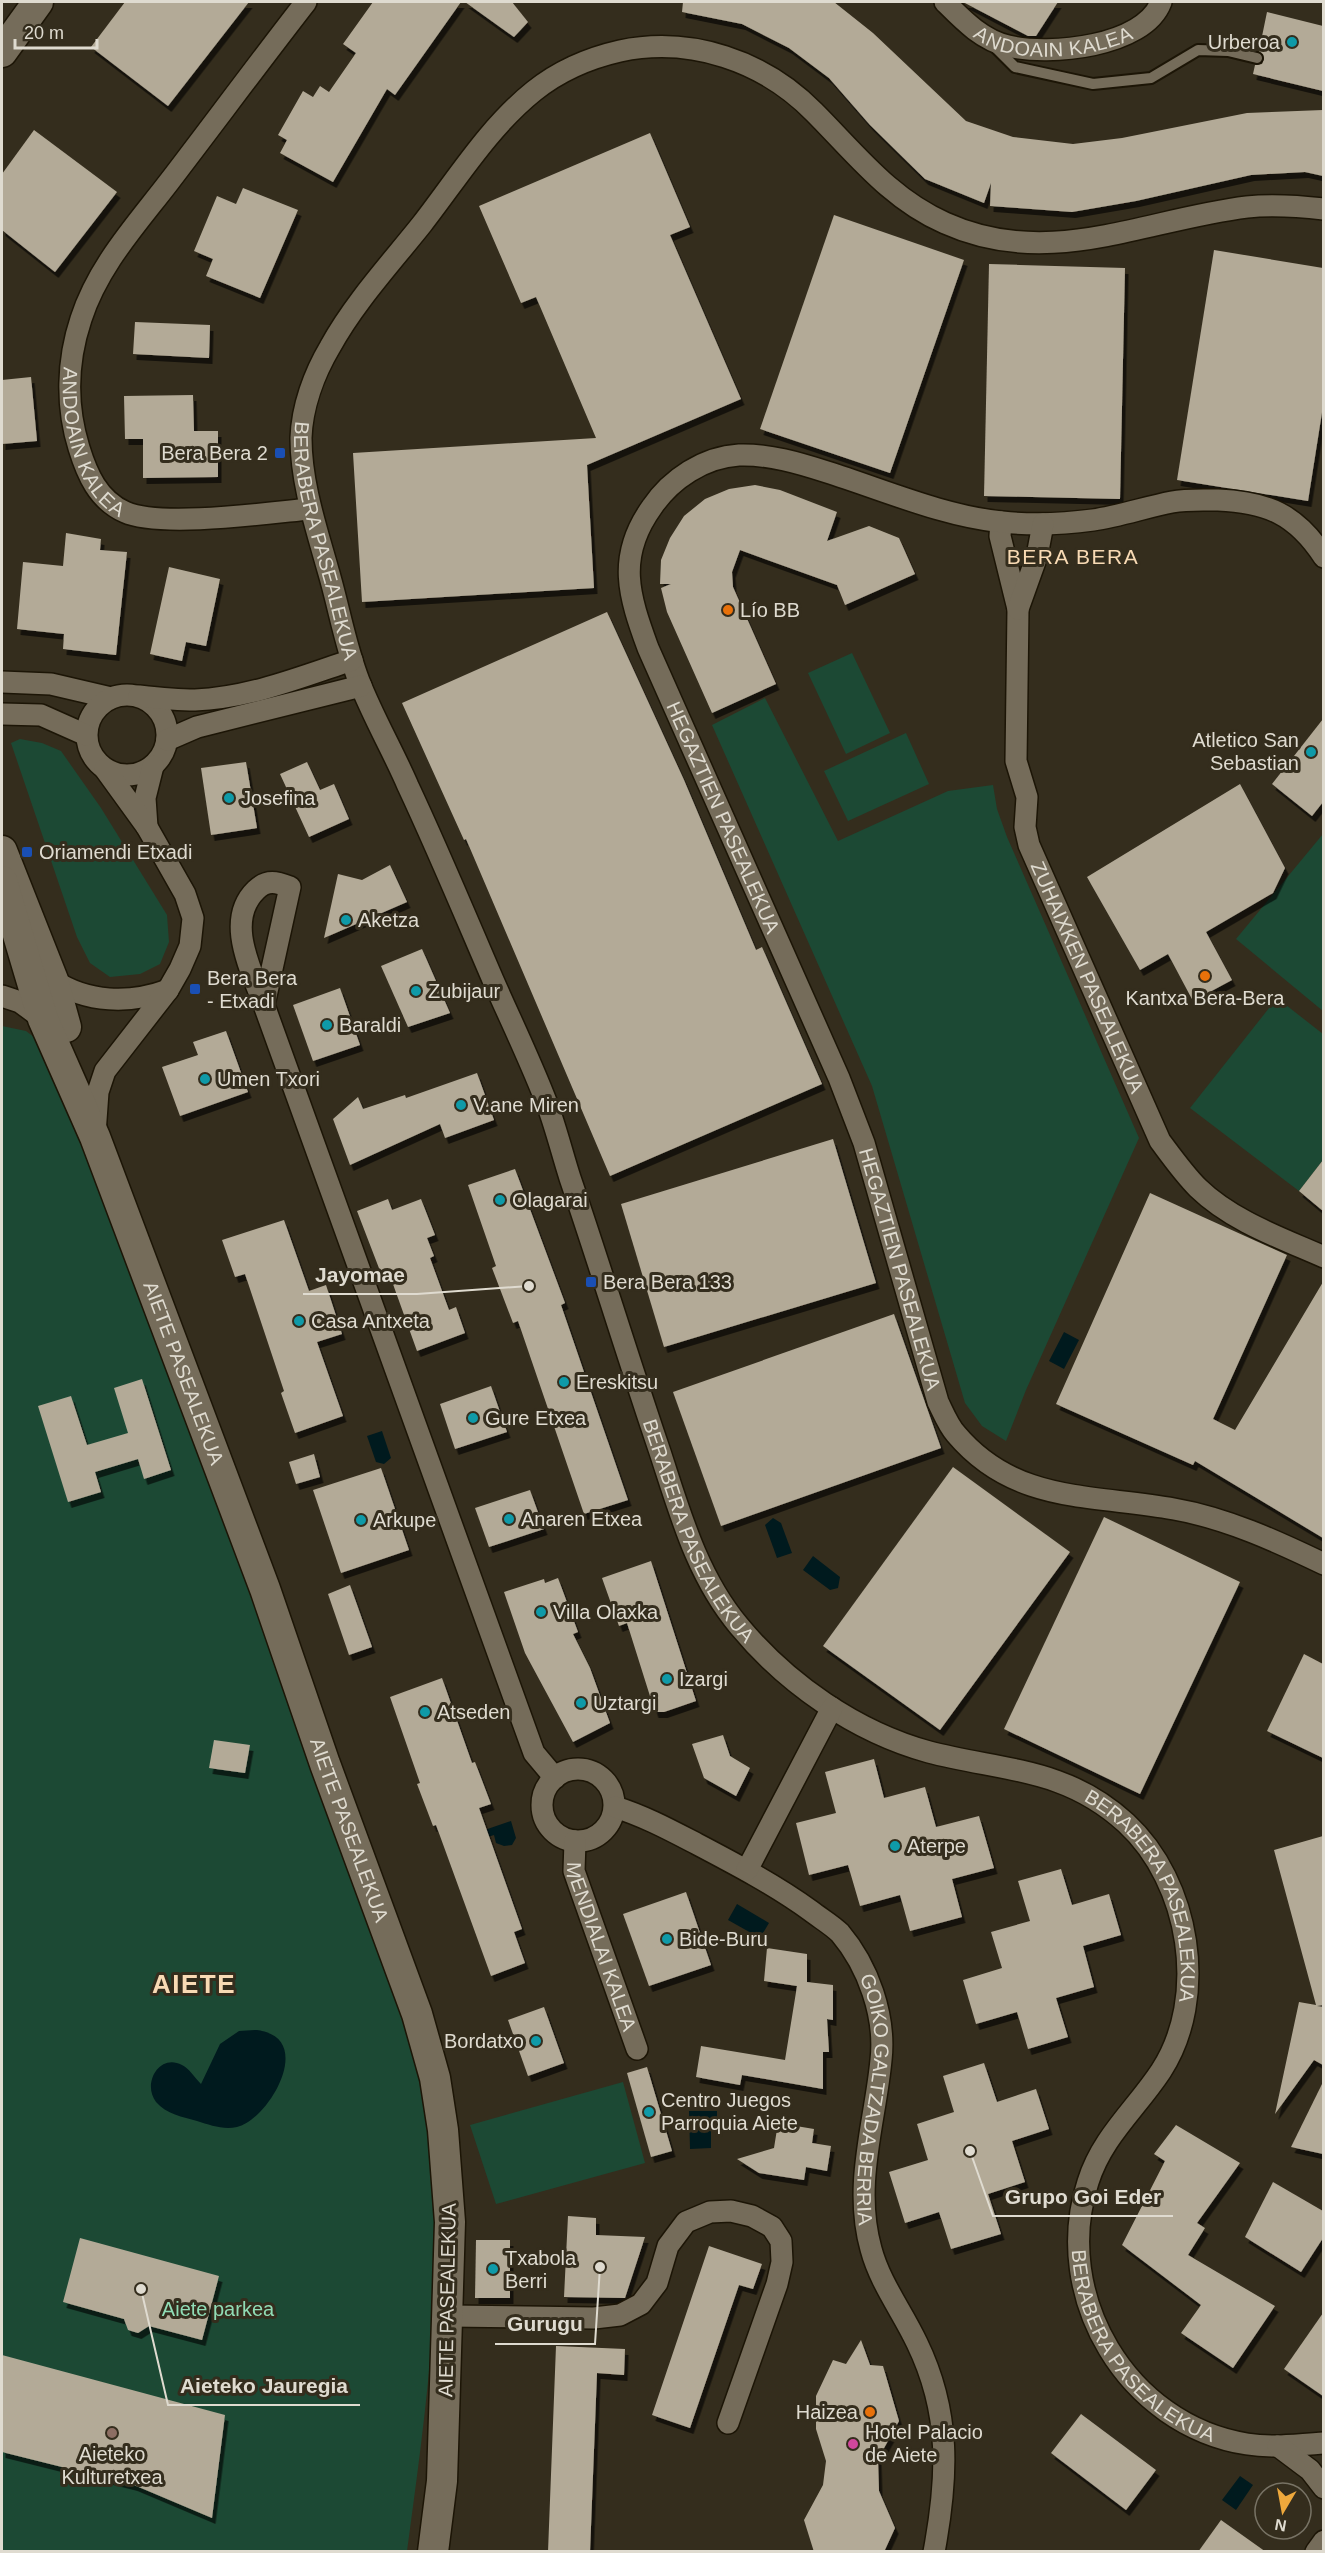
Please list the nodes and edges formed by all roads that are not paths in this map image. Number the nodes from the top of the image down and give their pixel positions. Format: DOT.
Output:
graph roads {
  1 [pos="38,2"];
  2 [pos="306,2"];
  3 [pos="945,2"];
  4 [pos="1161,2"];
  5 [pos="984,36"];
  6 [pos="2,52"];
  7 [pos="1257,58"];
  8 [pos="1323,209"];
  9 [pos="309,509"];
  10 [pos="1000,522"];
  11 [pos="1043,524"];
  12 [pos="1323,557"];
  13 [pos="1018,609"];
  14 [pos="352,660"];
  15 [pos="2,682"];
  16 [pos="361,686"];
  17 [pos="139,696"];
  18 [pos="111,698"];
  19 [pos="2,714"];
  20 [pos="86,735"];
  21 [pos="167,740"];
  22 [pos="153,766"];
  23 [pos="105,769"];
  24 [pos="147,827"];
  25 [pos="2,851"];
  26 [pos="2,882"];
  27 [pos="53,980"];
  28 [pos="168,990"];
  29 [pos="2,996"];
  30 [pos="264,1005"];
  31 [pos="43,1019"];
  32 [pos="95,1137"];
  33 [pos="1323,1257"];
  34 [pos="1323,1564"];
  35 [pos="832,1708"];
  36 [pos="555,1778"];
  37 [pos="615,1807"];
  38 [pos="575,1841"];
  39 [pos="747,1870"];
  40 [pos="637,2049"];
  41 [pos="449,2316"];
  42 [pos="728,2423"];
  43 [pos="1323,2443"];
  44 [pos="1278,2446"];
  45 [pos="1323,2488"];
  46 [pos="1323,2541"];
  47 [pos="433,2552"];
  48 [pos="934,2552"];
  49 [pos="1316,2552"];
  1 -- 6 [label="street"];
  2 -- 9 [label="street, ANDOAIN KALEA"];
  3 -- 5 [label="street, ANDOAIN KALEA"];
  4 -- 5 [label="street, ANDOAIN KALEA"];
  5 -- 7 [label="lane"];
  8 -- 9 [label="street, BERABERA PASEALEKUA"];
  9 -- 14 [label="street, BERABERA PASEALEKUA"];
  10 -- 11 [label="street, HEGAZTIEN PASEALEKUA"];
  10 -- 13 [label="street, ZUHAIXKEN PASEALEKUA"];
  10 -- 34 [label="street, HEGAZTIEN PASEALEKUA"];
  11 -- 12 [label="street, HEGAZTIEN PASEALEKUA"];
  11 -- 13 [label="street, ZUHAIXKEN PASEALEKUA"];
  13 -- 33 [label="street, ZUHAIXKEN PASEALEKUA"];
  14 -- 16 [label="street, BERABERA PASEALEKUA"];
  14 -- 17 [label="street"];
  15 -- 18 [label="street"];
  16 -- 21 [label="street"];
  16 -- 35 [label="street, BERABERA PASEALEKUA"];
  17 -- 18 [label="street"];
  17 -- 21 [label="street"];
  18 -- 20 [label="street"];
  19 -- 20 [label="street"];
  20 -- 23 [label="street"];
  21 -- 22 [label="street"];
  22 -- 23 [label="street"];
  22 -- 24 [label="street"];
  23 -- 24 [label="street"];
  24 -- 28 [label="street"];
  25 -- 27 [label="street, AIETE PASEALEKUA"];
  26 -- 31 [label="street, AIETE PASEALEKUA"];
  27 -- 28 [label="street"];
  27 -- 32 [label="street, AIETE PASEALEKUA"];
  28 -- 32 [label="street"];
  29 -- 31 [label="street"];
  30 -- 30 [label="street"];
  30 -- 36 [label="street"];
  31 -- 32 [label="street, AIETE PASEALEKUA"];
  32 -- 41 [label="street, AIETE PASEALEKUA"];
  35 -- 39 [label="street"];
  35 -- 44 [label="street, BERABERA PASEALEKUA"];
  36 -- 37 [label="street"];
  36 -- 38 [label="street"];
  37 -- 38 [label="street"];
  37 -- 39 [label="street, GOIKO GALTZADA BERRIA"];
  38 -- 40 [label="street, MENDIALAI KALEA"];
  39 -- 48 [label="street, GOIKO GALTZADA BERRIA"];
  41 -- 42 [label="street"];
  41 -- 47 [label="street, AIETE PASEALEKUA"];
  43 -- 44 [label="street, BERABERA PASEALEKUA"];
  44 -- 45 [label="street"];
  46 -- 49 [label="street"];
}
